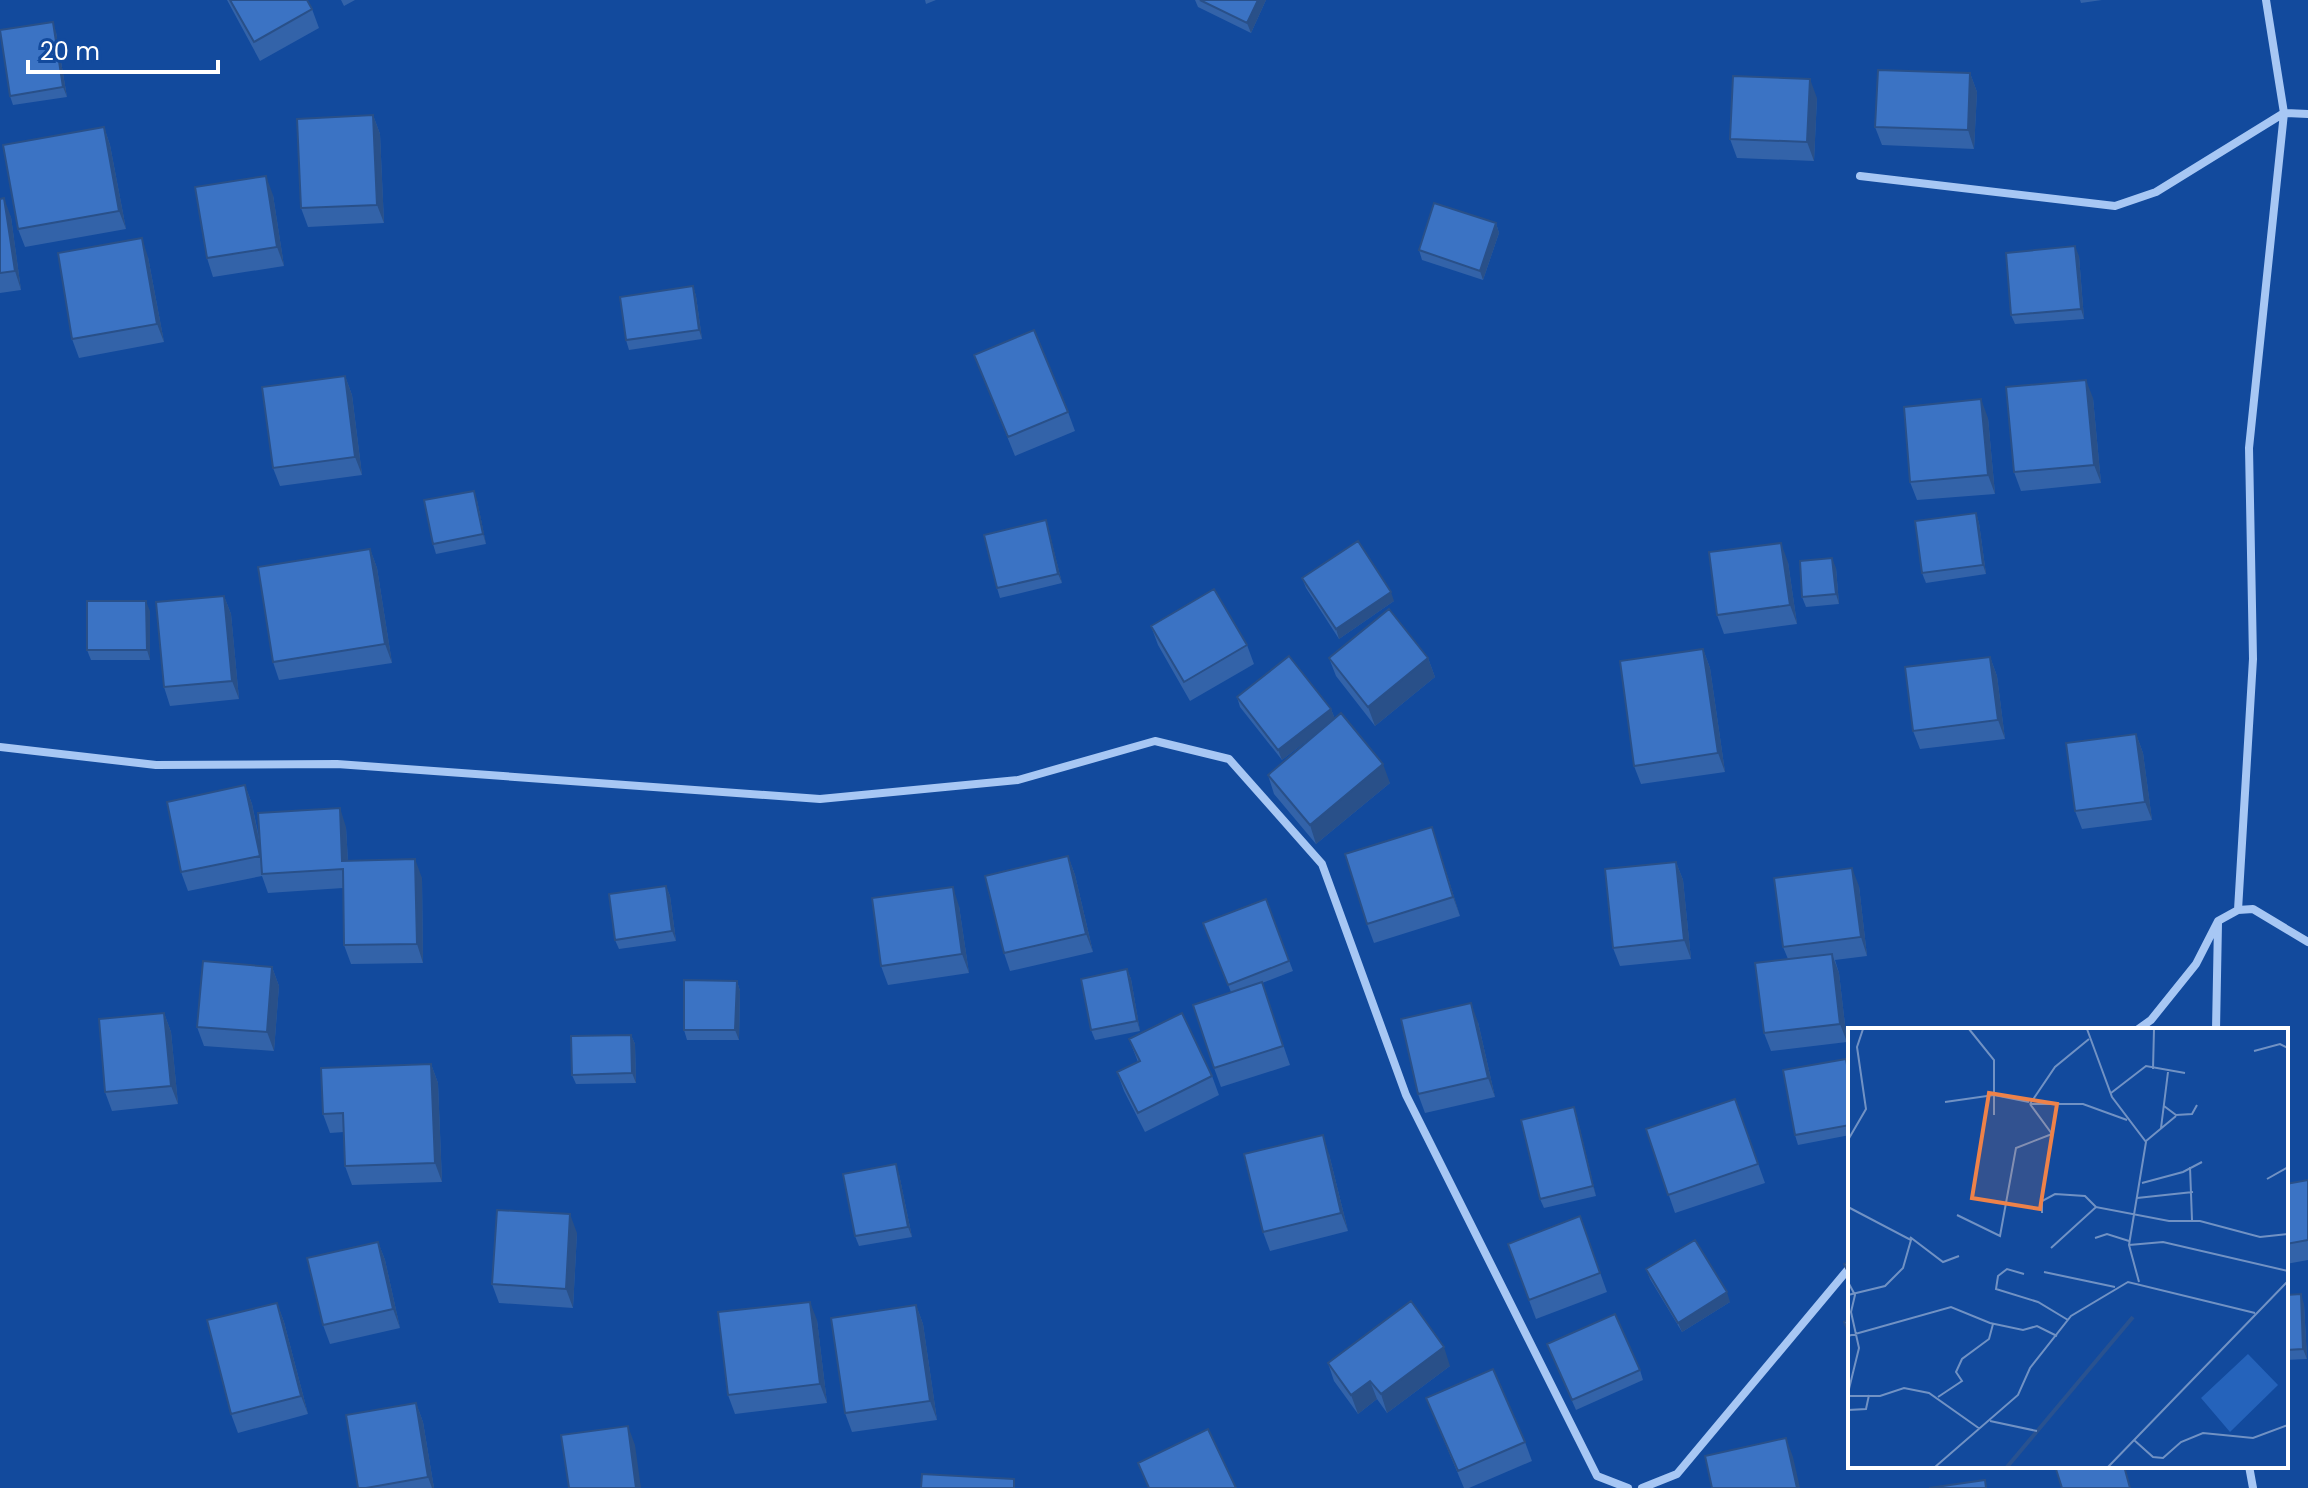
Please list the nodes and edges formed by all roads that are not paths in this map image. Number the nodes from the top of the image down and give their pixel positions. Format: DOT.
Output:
graph roads {
  1 [pos="2266,0"];
  2 [pos="2284,113"];
  3 [pos="2308,114"];
  4 [pos="1860,176"];
  5 [pos="0,747"];
  6 [pos="2238,910"];
  7 [pos="2218,921"];
  8 [pos="2308,942"];
  9 [pos="2140,1028"];
  10 [pos="2216,1028"];
  11 [pos="1848,1269"];
  12 [pos="2249,1468"];
  13 [pos="1628,1488"];
  14 [pos="1642,1488"];
  15 [pos="2253,1488"];
  1 -- 2 [label="street"];
  2 -- 3 [label="street"];
  2 -- 4 [label="street"];
  2 -- 6 [label="street"];
  5 -- 13 [label="street"];
  6 -- 7 [label="street"];
  6 -- 8 [label="street"];
  7 -- 9 [label="street"];
  7 -- 10 [label="street"];
  11 -- 14 [label="street"];
  12 -- 15 [label="street"];
}
